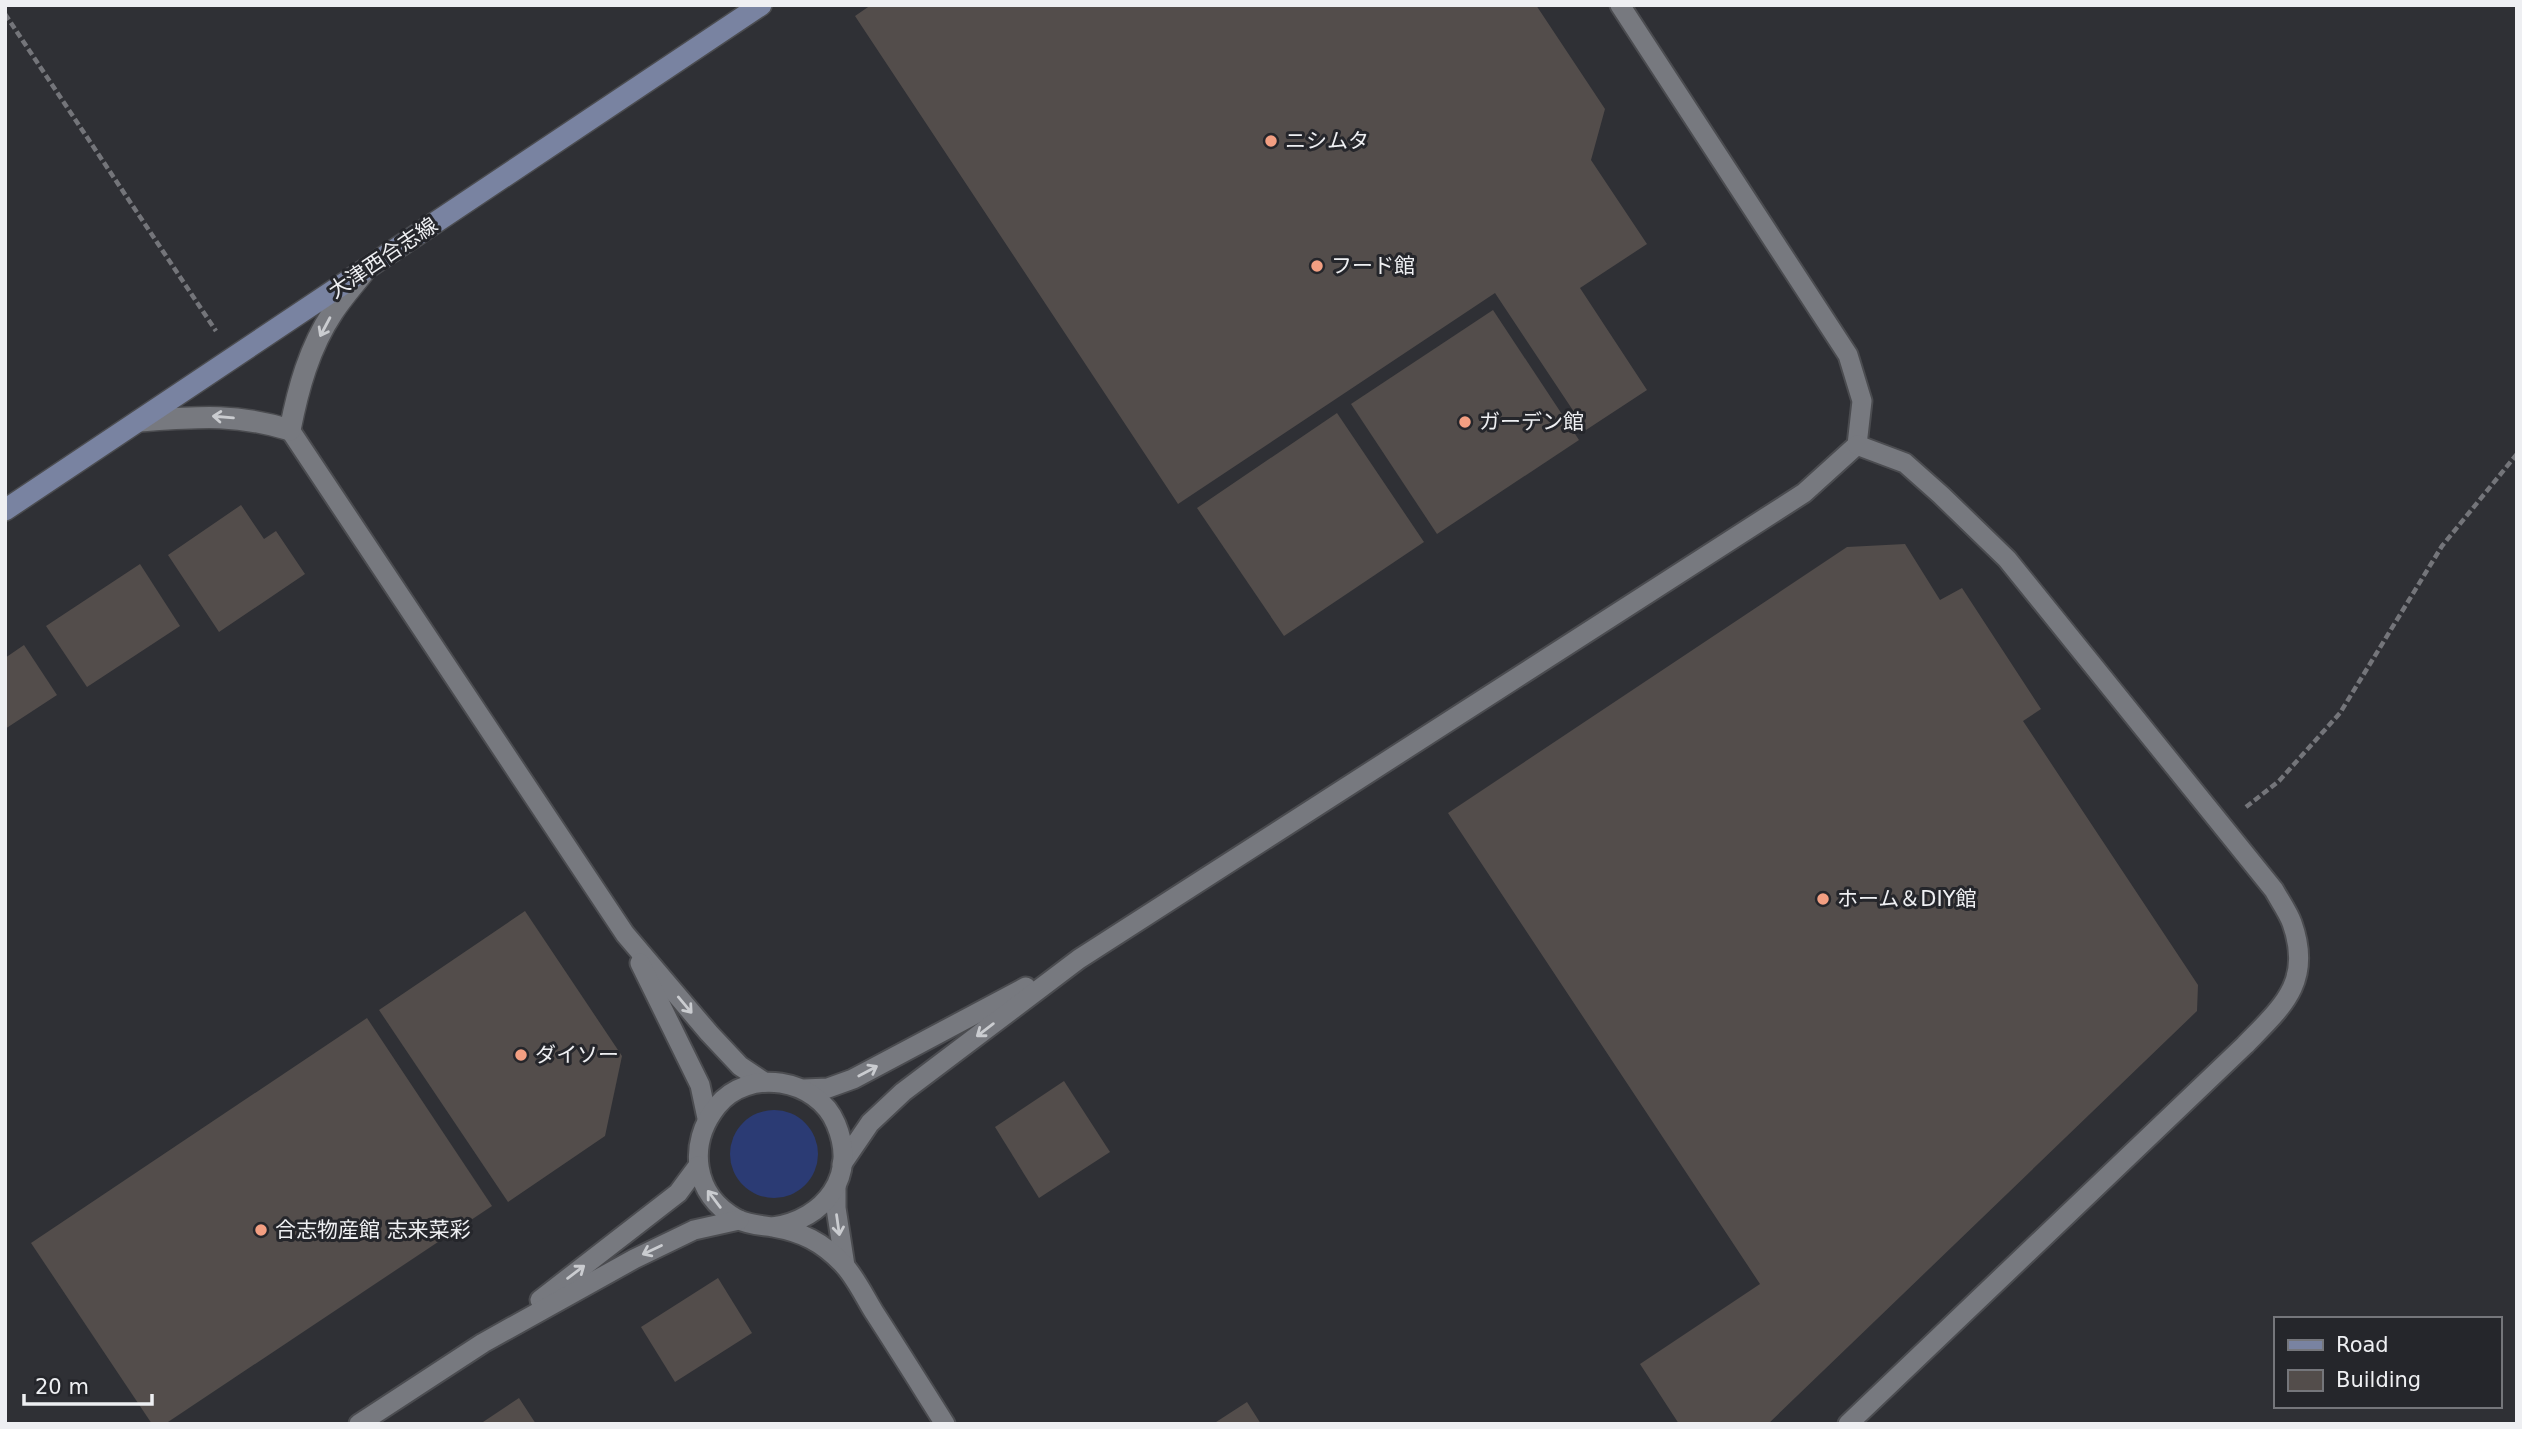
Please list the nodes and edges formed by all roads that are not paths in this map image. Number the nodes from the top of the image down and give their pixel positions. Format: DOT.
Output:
graph roads {
  1 [pos="761,5"];
  2 [pos="1619,5"];
  3 [pos="364,271"];
  4 [pos="139,421"];
  5 [pos="290,430"];
  6 [pos="1857,445"];
  7 [pos="5,510"];
  8 [pos="625,934"];
  9 [pos="1079,959"];
  10 [pos="764,1082"];
  11 [pos="803,1089"];
  12 [pos="707,1118"];
  13 [pos="842,1164"];
  14 [pos="698,1166"];
  15 [pos="836,1185"];
  16 [pos="739,1220"];
  17 [pos="773,1227"];
  18 [pos="845,1266"];
  19 [pos="483,1343"];
  20 [pos="359,1424"];
  21 [pos="945,1424"];
  22 [pos="1848,1424"];
  1 -- 3 [label="main road, 大津西合志線"];
  2 -- 6 [label="lane"];
  3 -- 4 [label="main road, 大津西合志線"];
  3 -- 5 [label="street, one-way"];
  5 -- 4 [label="street, one-way"];
  4 -- 7 [label="main road, 大津西合志線"];
  5 -- 8 [label="lane"];
  6 -- 9 [label="lane"];
  6 -- 22 [label="lane"];
  8 -- 10 [label="lane, one-way"];
  8 -- 12 [label="lane"];
  11 -- 9 [label="lane, one-way"];
  9 -- 13 [label="lane, one-way"];
  10 -- 11 [label="lane"];
  10 -- 12 [label="lane"];
  11 -- 13 [label="lane"];
  12 -- 14 [label="lane"];
  13 -- 15 [label="lane"];
  16 -- 14 [label="lane, one-way"];
  19 -- 14 [label="lane, one-way"];
  15 -- 17 [label="lane"];
  15 -- 18 [label="lane, one-way"];
  16 -- 17 [label="lane"];
  16 -- 19 [label="lane, one-way"];
  17 -- 18 [label="lane"];
  18 -- 21 [label="lane"];
  19 -- 20 [label="lane"];
}
